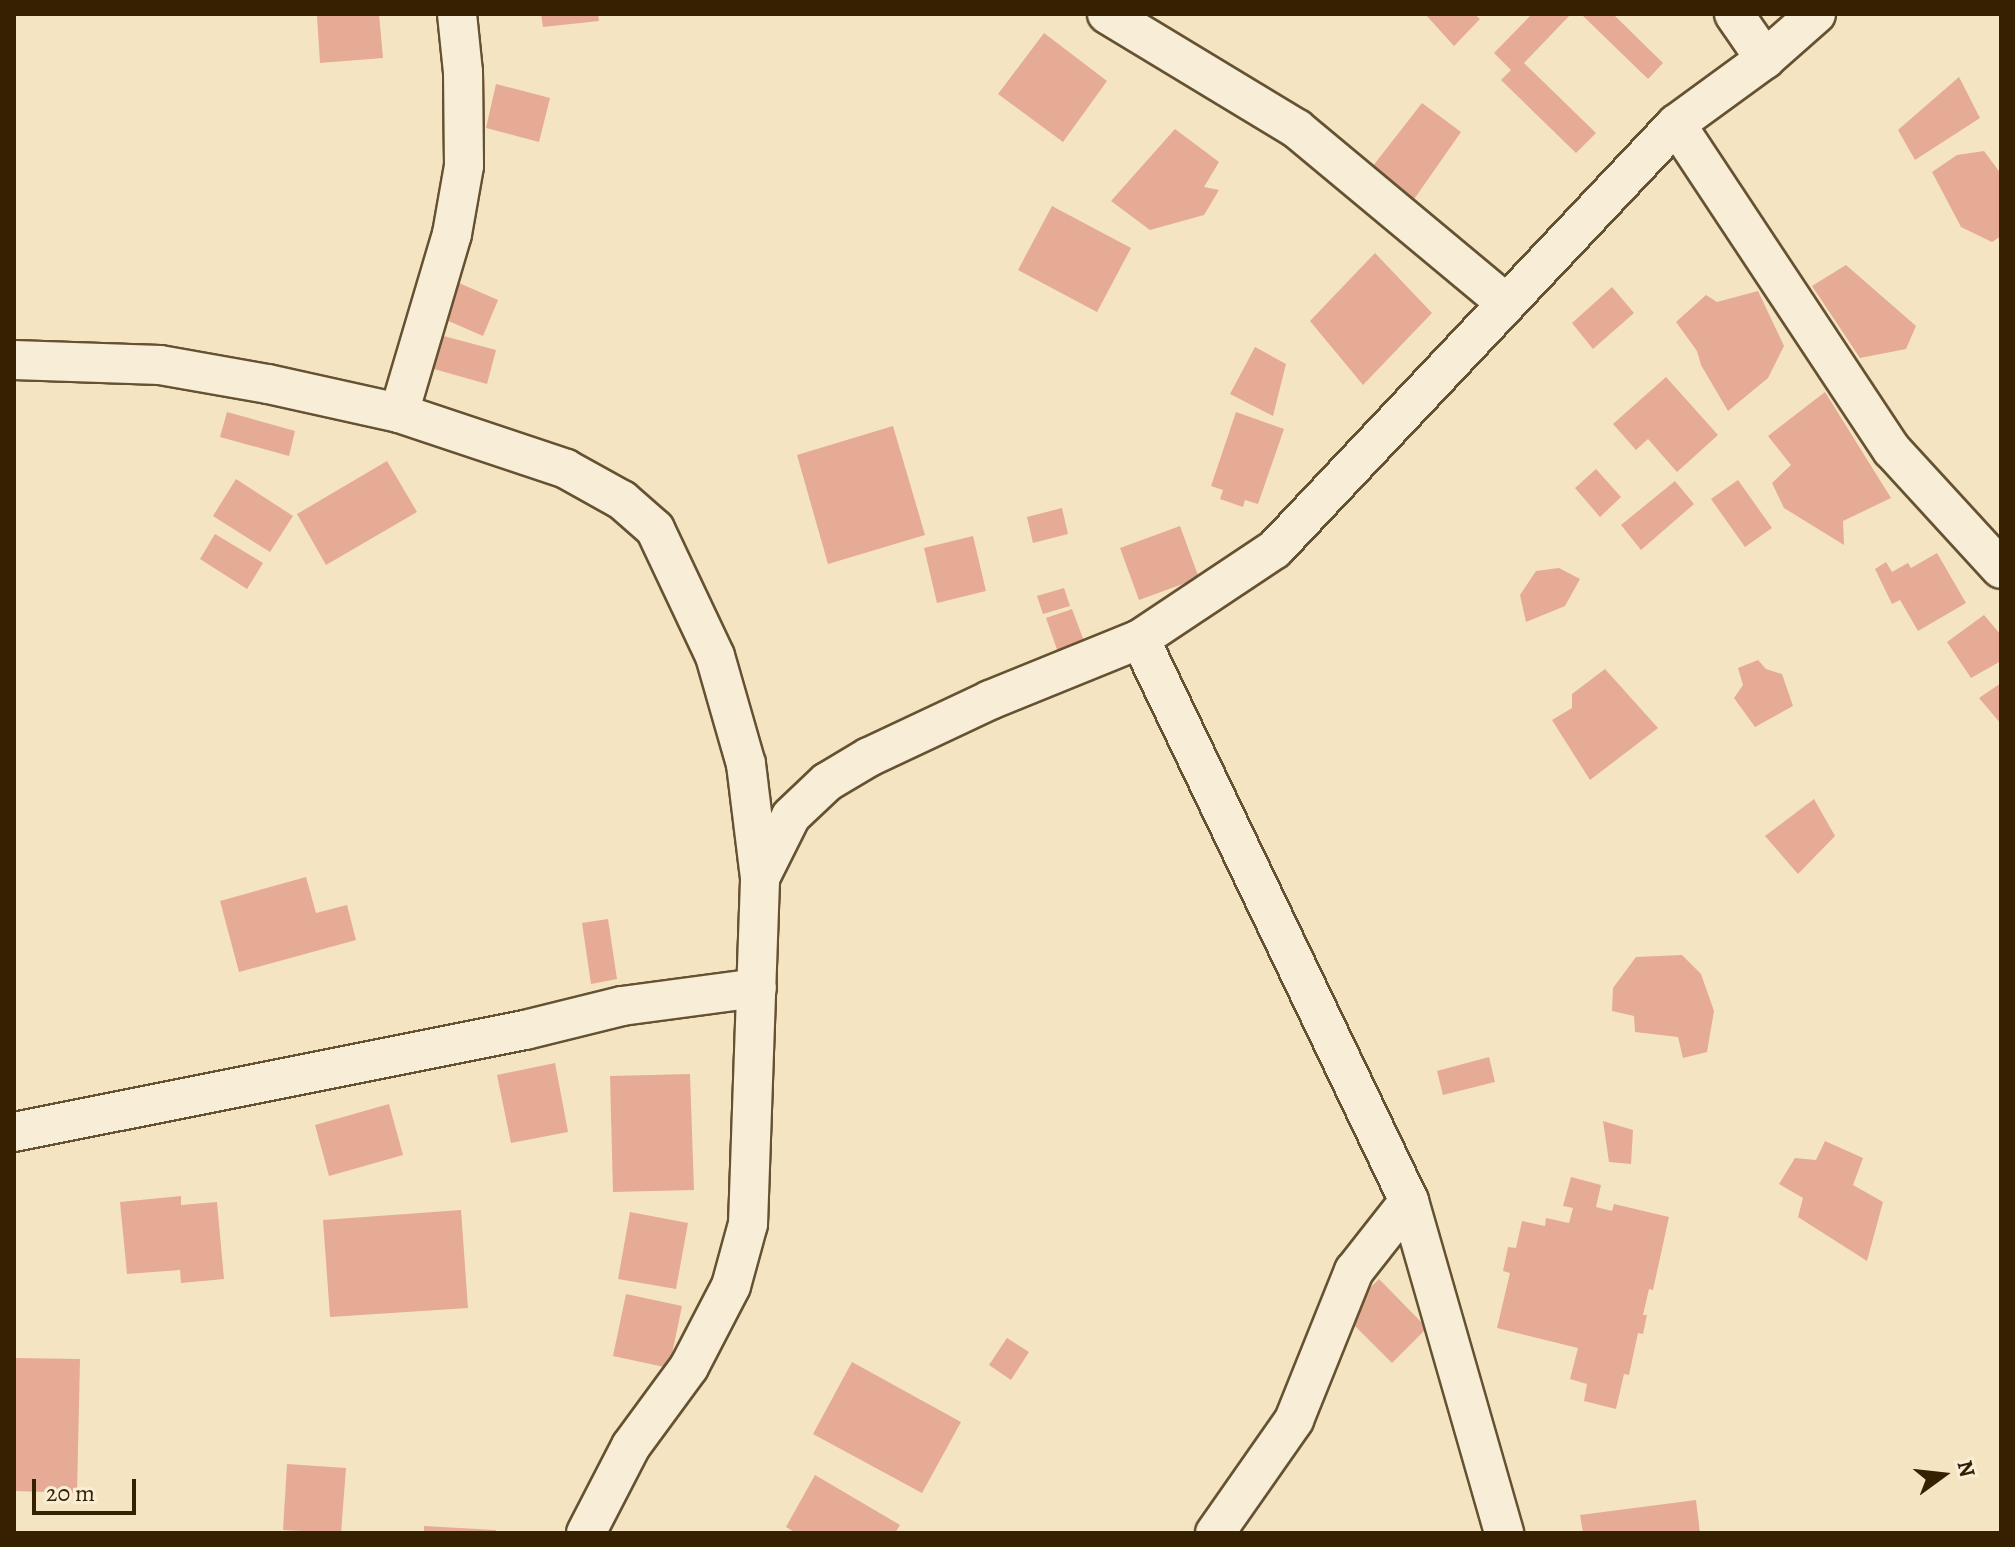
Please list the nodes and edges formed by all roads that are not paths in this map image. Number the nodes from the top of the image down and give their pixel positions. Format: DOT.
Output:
graph roads {
  1 [pos="457,14"];
  2 [pos="1107,14"];
  3 [pos="1734,14"];
  4 [pos="1816,14"];
  5 [pos="1765,59"];
  6 [pos="1676,124"];
  7 [pos="1506,303"];
  8 [pos="14,360"];
  9 [pos="399,413"];
  10 [pos="2001,569"];
  11 [pos="1140,639"];
  12 [pos="760,878"];
  13 [pos="757,988"];
  14 [pos="14,1132"];
  15 [pos="1409,1201"];
  16 [pos="586,1533"];
  17 [pos="1215,1533"];
  18 [pos="1504,1533"];
  1 -- 9 [label="street"];
  2 -- 7 [label="street"];
  3 -- 5 [label="street"];
  4 -- 5 [label="street"];
  5 -- 6 [label="street"];
  6 -- 7 [label="street"];
  6 -- 10 [label="street"];
  7 -- 11 [label="street"];
  8 -- 9 [label="street"];
  9 -- 12 [label="street"];
  11 -- 12 [label="street"];
  11 -- 15 [label="street"];
  12 -- 13 [label="street"];
  13 -- 14 [label="street"];
  13 -- 16 [label="street"];
  15 -- 17 [label="street"];
  15 -- 18 [label="street"];
}
